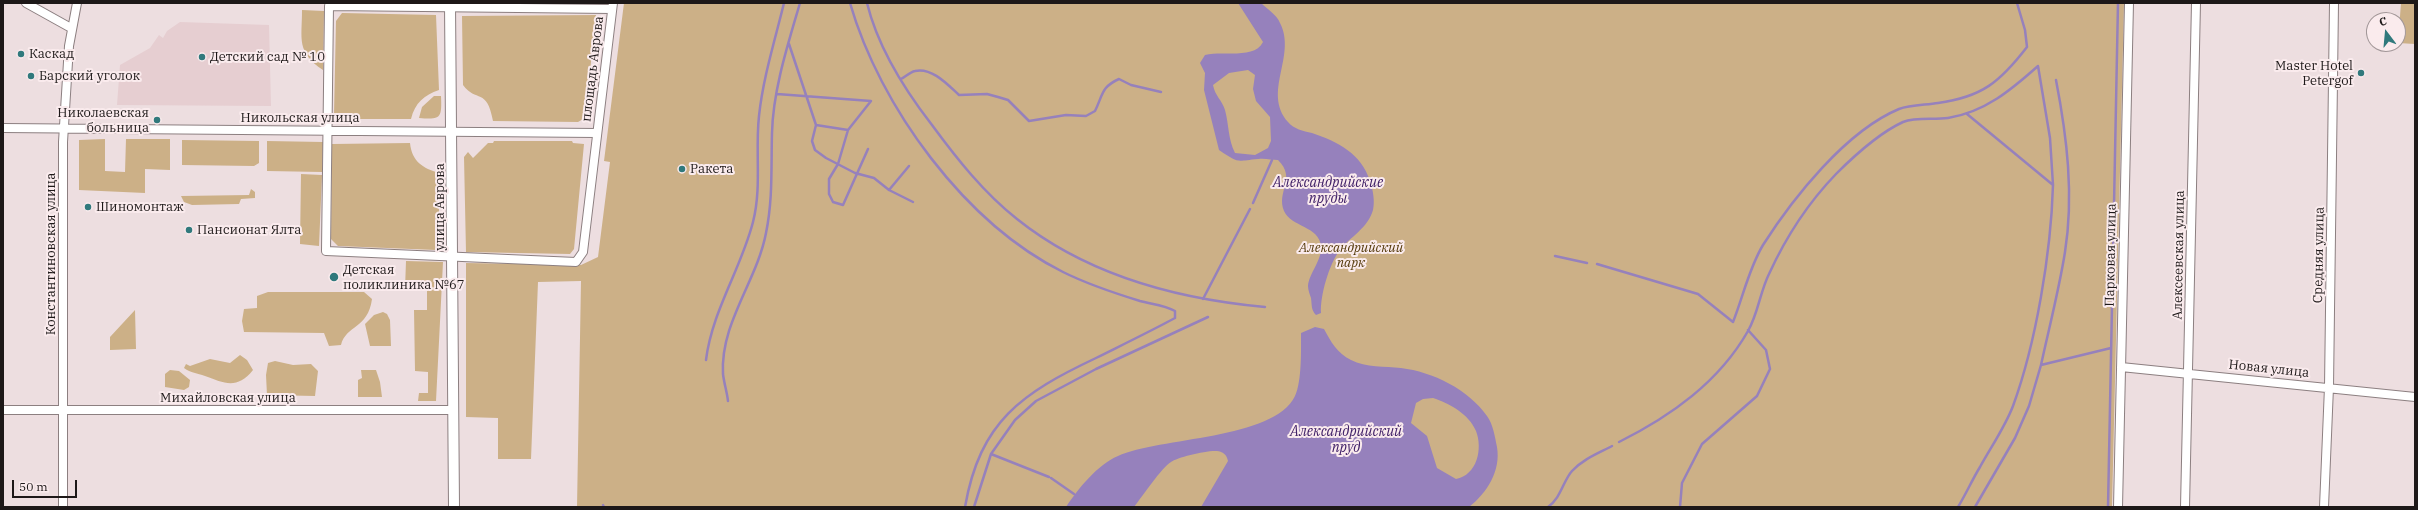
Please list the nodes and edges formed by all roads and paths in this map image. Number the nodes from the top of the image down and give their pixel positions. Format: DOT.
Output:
graph roads {
  1 [pos="26,3"];
  2 [pos="77,3"];
  3 [pos="2129,3"];
  4 [pos="2196,3"];
  5 [pos="2334,3"];
  6 [pos="450,5"];
  7 [pos="612,6"];
  8 [pos="71,28"];
  9 [pos="3,128"];
  10 [pos="64,129"];
  11 [pos="328,130"];
  12 [pos="452,131"];
  13 [pos="597,133"];
  14 [pos="453,257"];
  15 [pos="2120,367"];
  16 [pos="2188,372"];
  17 [pos="2329,387"];
  18 [pos="2415,397"];
  19 [pos="3,410"];
  20 [pos="63,410"];
  21 [pos="453,410"];
  22 [pos="62,507"];
  23 [pos="454,507"];
  24 [pos="2118,507"];
  25 [pos="2185,507"];
  26 [pos="2324,507"];
  1 -- 8 [label="street"];
  2 -- 8 [label="street, Константиновская улица"];
  3 -- 15 [label="street, Парковая улица"];
  4 -- 16 [label="street, Алексеевская улица"];
  5 -- 17 [label="street, Средняя улица"];
  6 -- 7 [label="street, площадь Аврова"];
  6 -- 11 [label="street, площадь Аврова"];
  6 -- 12 [label="street, улица Аврова"];
  7 -- 13 [label="street, площадь Аврова"];
  8 -- 10 [label="street, Константиновская улица"];
  9 -- 10 [label="street, Никольская улица"];
  10 -- 11 [label="street, Никольская улица"];
  10 -- 20 [label="street, Константиновская улица"];
  11 -- 12 [label="street, Никольская улица"];
  11 -- 14 [label="street, площадь Аврова"];
  12 -- 13 [label="street, Никольская улица"];
  12 -- 14 [label="street, улица Аврова"];
  13 -- 14 [label="street, площадь Аврова"];
  14 -- 21 [label="street, улица Аврова"];
  15 -- 16 [label="street, Новая улица"];
  15 -- 24 [label="street, Парковая улица"];
  16 -- 17 [label="street, Новая улица"];
  16 -- 25 [label="street, Алексеевская улица"];
  17 -- 18 [label="street, Новая улица"];
  17 -- 26 [label="street, Средняя улица"];
  19 -- 20 [label="street, Михайловская улица"];
  20 -- 21 [label="street, Михайловская улица"];
  20 -- 22 [label="street, Константиновская улица"];
  21 -- 23 [label="street, улица Аврова"];
}
